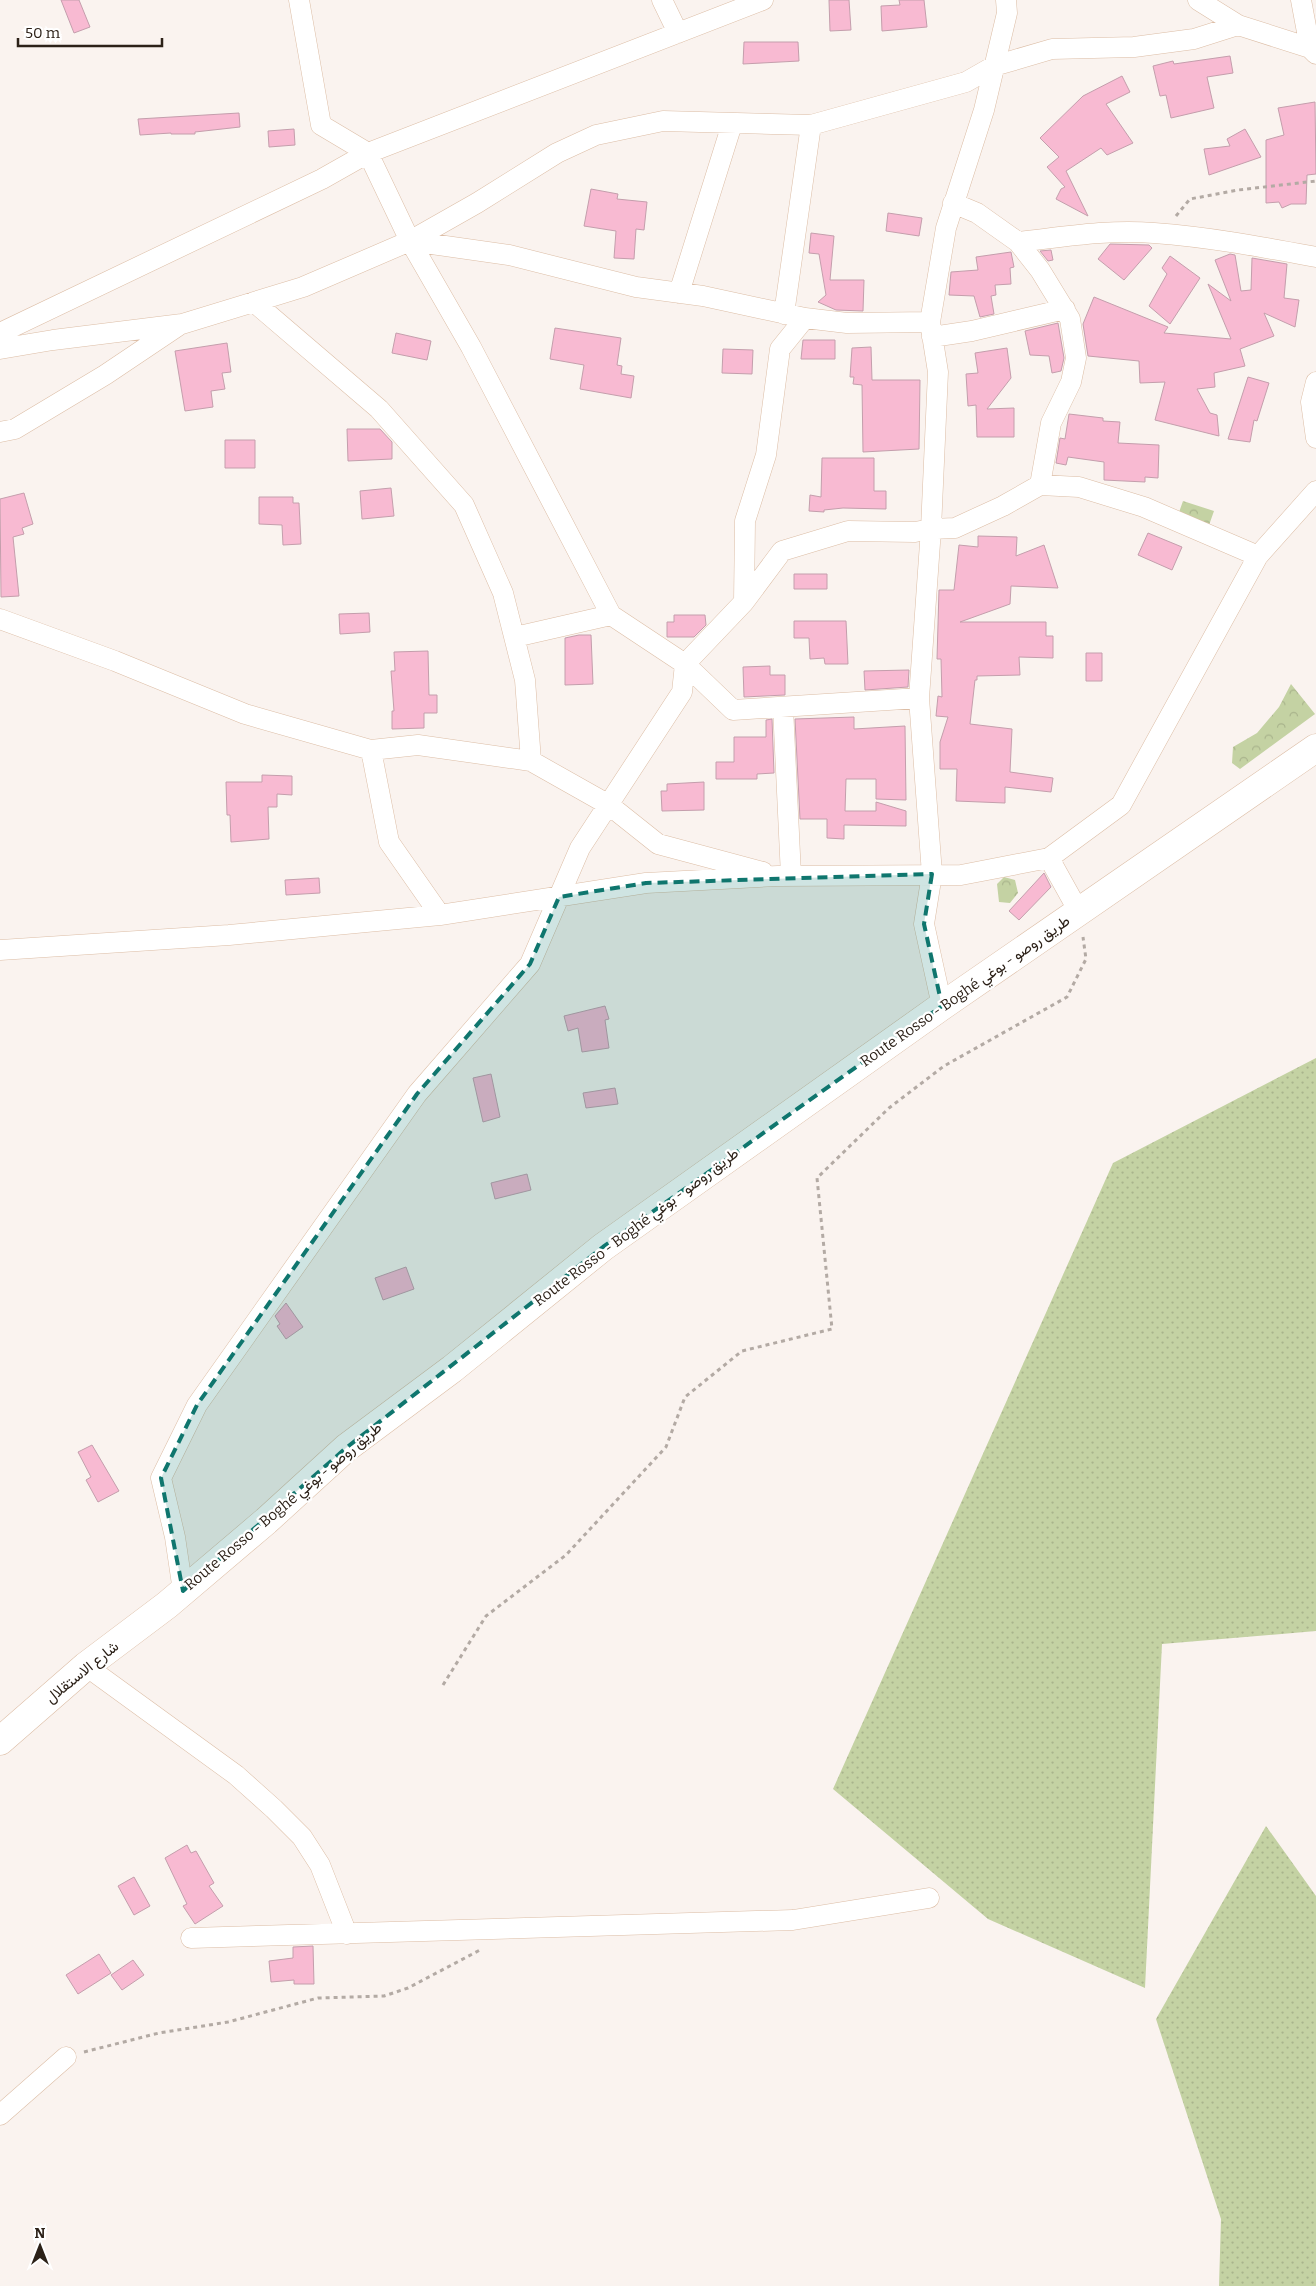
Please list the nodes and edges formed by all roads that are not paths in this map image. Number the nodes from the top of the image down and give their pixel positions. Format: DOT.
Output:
graph roads {
  1 [pos="299,0"];
  2 [pos="662,0"];
  3 [pos="763,0"];
  4 [pos="1006,0"];
  5 [pos="1198,0"];
  6 [pos="1301,0"];
  7 [pos="1238,25"];
  8 [pos="678,33"];
  9 [pos="1313,51"];
  10 [pos="994,66"];
  11 [pos="732,124"];
  12 [pos="810,124"];
  13 [pos="368,153"];
  14 [pos="953,203"];
  15 [pos="410,241"];
  16 [pos="1018,242"];
  17 [pos="1316,257"];
  18 [pos="679,293"];
  19 [pos="254,302"];
  20 [pos="1065,309"];
  21 [pos="784,314"];
  22 [pos="805,318"];
  23 [pos="182,324"];
  24 [pos="931,330"];
  25 [pos="0,334"];
  26 [pos="0,349"];
  27 [pos="1316,382"];
  28 [pos="0,432"];
  29 [pos="1316,438"];
  30 [pos="1040,485"];
  31 [pos="1316,491"];
  32 [pos="931,529"];
  33 [pos="1258,556"];
  34 [pos="744,602"];
  35 [pos="611,615"];
  36 [pos="0,619"];
  37 [pos="515,637"];
  38 [pos="685,664"];
  39 [pos="919,698"];
  40 [pos="783,707"];
  41 [pos="1316,748"];
  42 [pos="371,750"];
  43 [pos="531,761"];
  44 [pos="609,805"];
  45 [pos="1049,858"];
  46 [pos="932,874"];
  47 [pos="784,876"];
  48 [pos="559,896"];
  49 [pos="1079,912"];
  50 [pos="440,915"];
  51 [pos="0,950"];
  52 [pos="942,1006"];
  53 [pos="175,1598"];
  54 [pos="86,1666"];
  55 [pos="1,1739"];
  56 [pos="929,1898"];
  57 [pos="347,1934"];
  58 [pos="191,1938"];
  59 [pos="66,2057"];
  60 [pos="0,2114"];
  1 -- 13 [label="street"];
  2 -- 8 [label="street"];
  3 -- 8 [label="street"];
  4 -- 10 [label="street"];
  5 -- 7 [label="street"];
  6 -- 9 [label="street"];
  7 -- 9 [label="street"];
  7 -- 10 [label="street"];
  8 -- 13 [label="street"];
  10 -- 12 [label="street"];
  10 -- 14 [label="street"];
  11 -- 12 [label="street"];
  11 -- 15 [label="street"];
  11 -- 18 [label="street"];
  12 -- 21 [label="street"];
  13 -- 15 [label="street"];
  13 -- 25 [label="street"];
  14 -- 16 [label="street"];
  14 -- 24 [label="street"];
  15 -- 18 [label="street"];
  15 -- 19 [label="street"];
  15 -- 35 [label="street"];
  16 -- 17 [label="street"];
  16 -- 20 [label="street"];
  18 -- 21 [label="street"];
  19 -- 23 [label="street"];
  19 -- 37 [label="street"];
  20 -- 24 [label="street"];
  20 -- 30 [label="street"];
  21 -- 22 [label="street"];
  22 -- 24 [label="street"];
  22 -- 34 [label="street"];
  23 -- 26 [label="street"];
  23 -- 28 [label="street"];
  24 -- 32 [label="street"];
  27 -- 29 [label="street"];
  30 -- 32 [label="street"];
  30 -- 33 [label="street"];
  31 -- 33 [label="street"];
  32 -- 34 [label="street"];
  32 -- 39 [label="street"];
  33 -- 45 [label="street"];
  34 -- 38 [label="street"];
  35 -- 37 [label="street"];
  35 -- 38 [label="street"];
  36 -- 42 [label="street"];
  37 -- 43 [label="street"];
  38 -- 40 [label="street"];
  38 -- 44 [label="street"];
  39 -- 40 [label="street"];
  39 -- 46 [label="street"];
  40 -- 47 [label="street"];
  41 -- 49 [label="highway, Route Rosso - Boghé طريق روصو - بوغي"];
  42 -- 43 [label="street"];
  42 -- 50 [label="street"];
  43 -- 44 [label="street"];
  44 -- 47 [label="street"];
  44 -- 48 [label="street"];
  45 -- 46 [label="street"];
  45 -- 49 [label="street, Route Rosso - Boghé طريق روصو - بوغي"];
  46 -- 47 [label="street"];
  46 -- 52 [label="street"];
  47 -- 48 [label="street"];
  48 -- 50 [label="street"];
  48 -- 53 [label="street"];
  49 -- 52 [label="highway, Route Rosso - Boghé طريق روصو - بوغي"];
  50 -- 51 [label="street"];
  52 -- 53 [label="highway, Route Rosso - Boghé طريق روصو - بوغي"];
  53 -- 54 [label="highway, شارع الاستقلال"];
  54 -- 55 [label="highway, شارع الاستقلال"];
  54 -- 57 [label="street"];
  56 -- 57 [label="street"];
  57 -- 58 [label="street"];
  59 -- 60 [label="street"];
}
